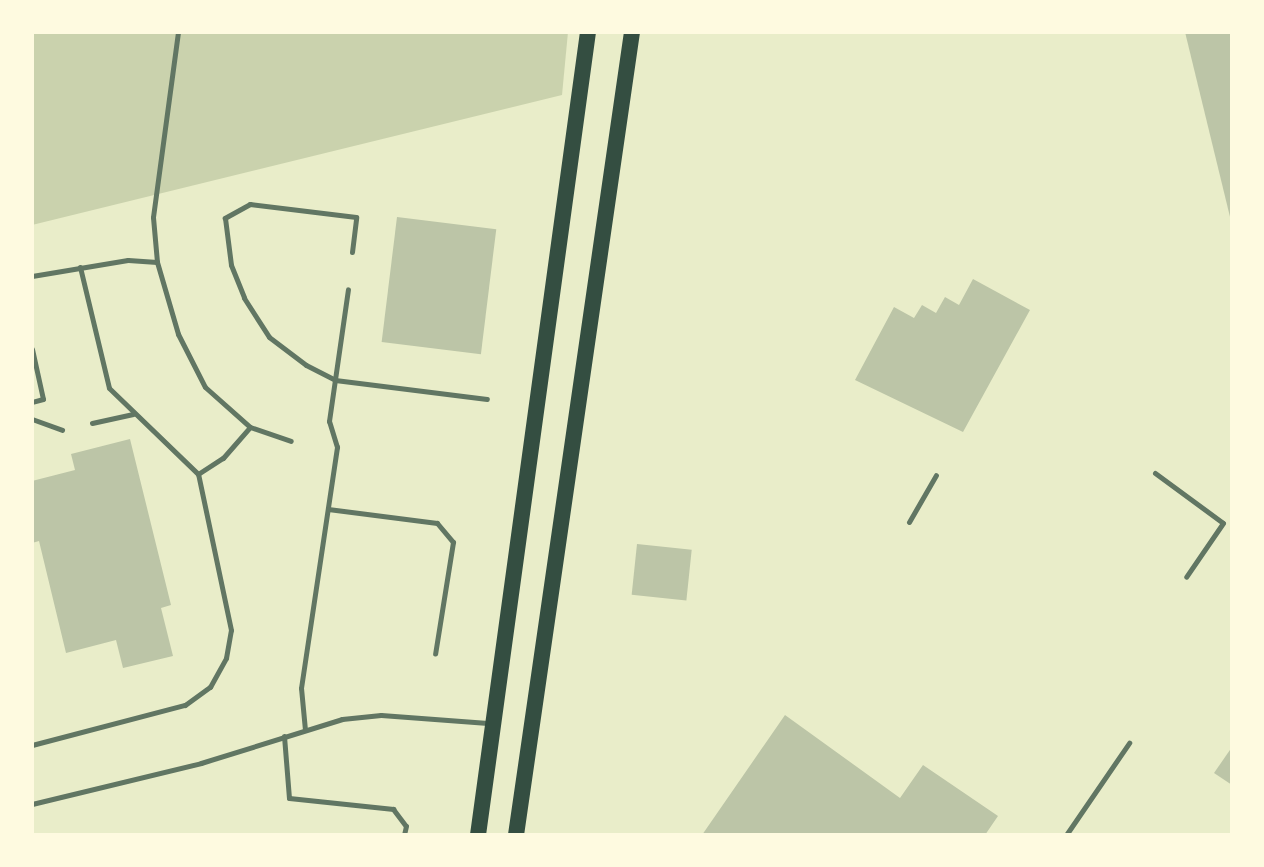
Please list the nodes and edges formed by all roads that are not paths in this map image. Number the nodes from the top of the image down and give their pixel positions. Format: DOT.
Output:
graph roads {
  1 [pos="178,32"];
  2 [pos="588,32"];
  3 [pos="632,32"];
  4 [pos="352,252"];
  5 [pos="157,262"];
  6 [pos="80,267"];
  7 [pos="32,276"];
  8 [pos="348,289"];
  9 [pos="32,349"];
  10 [pos="335,380"];
  11 [pos="487,399"];
  12 [pos="32,402"];
  13 [pos="134,414"];
  14 [pos="32,419"];
  15 [pos="92,423"];
  16 [pos="250,427"];
  17 [pos="62,430"];
  18 [pos="291,441"];
  19 [pos="1155,473"];
  20 [pos="198,474"];
  21 [pos="936,475"];
  22 [pos="328,509"];
  23 [pos="909,522"];
  24 [pos="1186,577"];
  25 [pos="435,654"];
  26 [pos="493,724"];
  27 [pos="305,730"];
  28 [pos="284,736"];
  29 [pos="1129,743"];
  30 [pos="32,745"];
  31 [pos="32,804"];
  32 [pos="404,835"];
  33 [pos="478,835"];
  34 [pos="516,835"];
  35 [pos="1066,835"];
  1 -- 5 [label="lane"];
  2 -- 26 [label="main road"];
  3 -- 34 [label="main road"];
  4 -- 10 [label="lane"];
  5 -- 6 [label="lane"];
  5 -- 16 [label="lane"];
  6 -- 7 [label="lane"];
  6 -- 13 [label="lane"];
  8 -- 10 [label="lane"];
  9 -- 12 [label="lane"];
  10 -- 11 [label="lane"];
  10 -- 22 [label="lane"];
  13 -- 15 [label="lane"];
  13 -- 20 [label="lane"];
  14 -- 17 [label="lane"];
  16 -- 18 [label="lane"];
  16 -- 20 [label="lane"];
  19 -- 24 [label="lane"];
  20 -- 30 [label="lane"];
  21 -- 23 [label="lane"];
  22 -- 25 [label="lane"];
  22 -- 27 [label="lane"];
  26 -- 27 [label="lane"];
  26 -- 33 [label="main road"];
  27 -- 28 [label="lane"];
  28 -- 31 [label="lane"];
  28 -- 32 [label="lane"];
  29 -- 35 [label="lane"];
}
